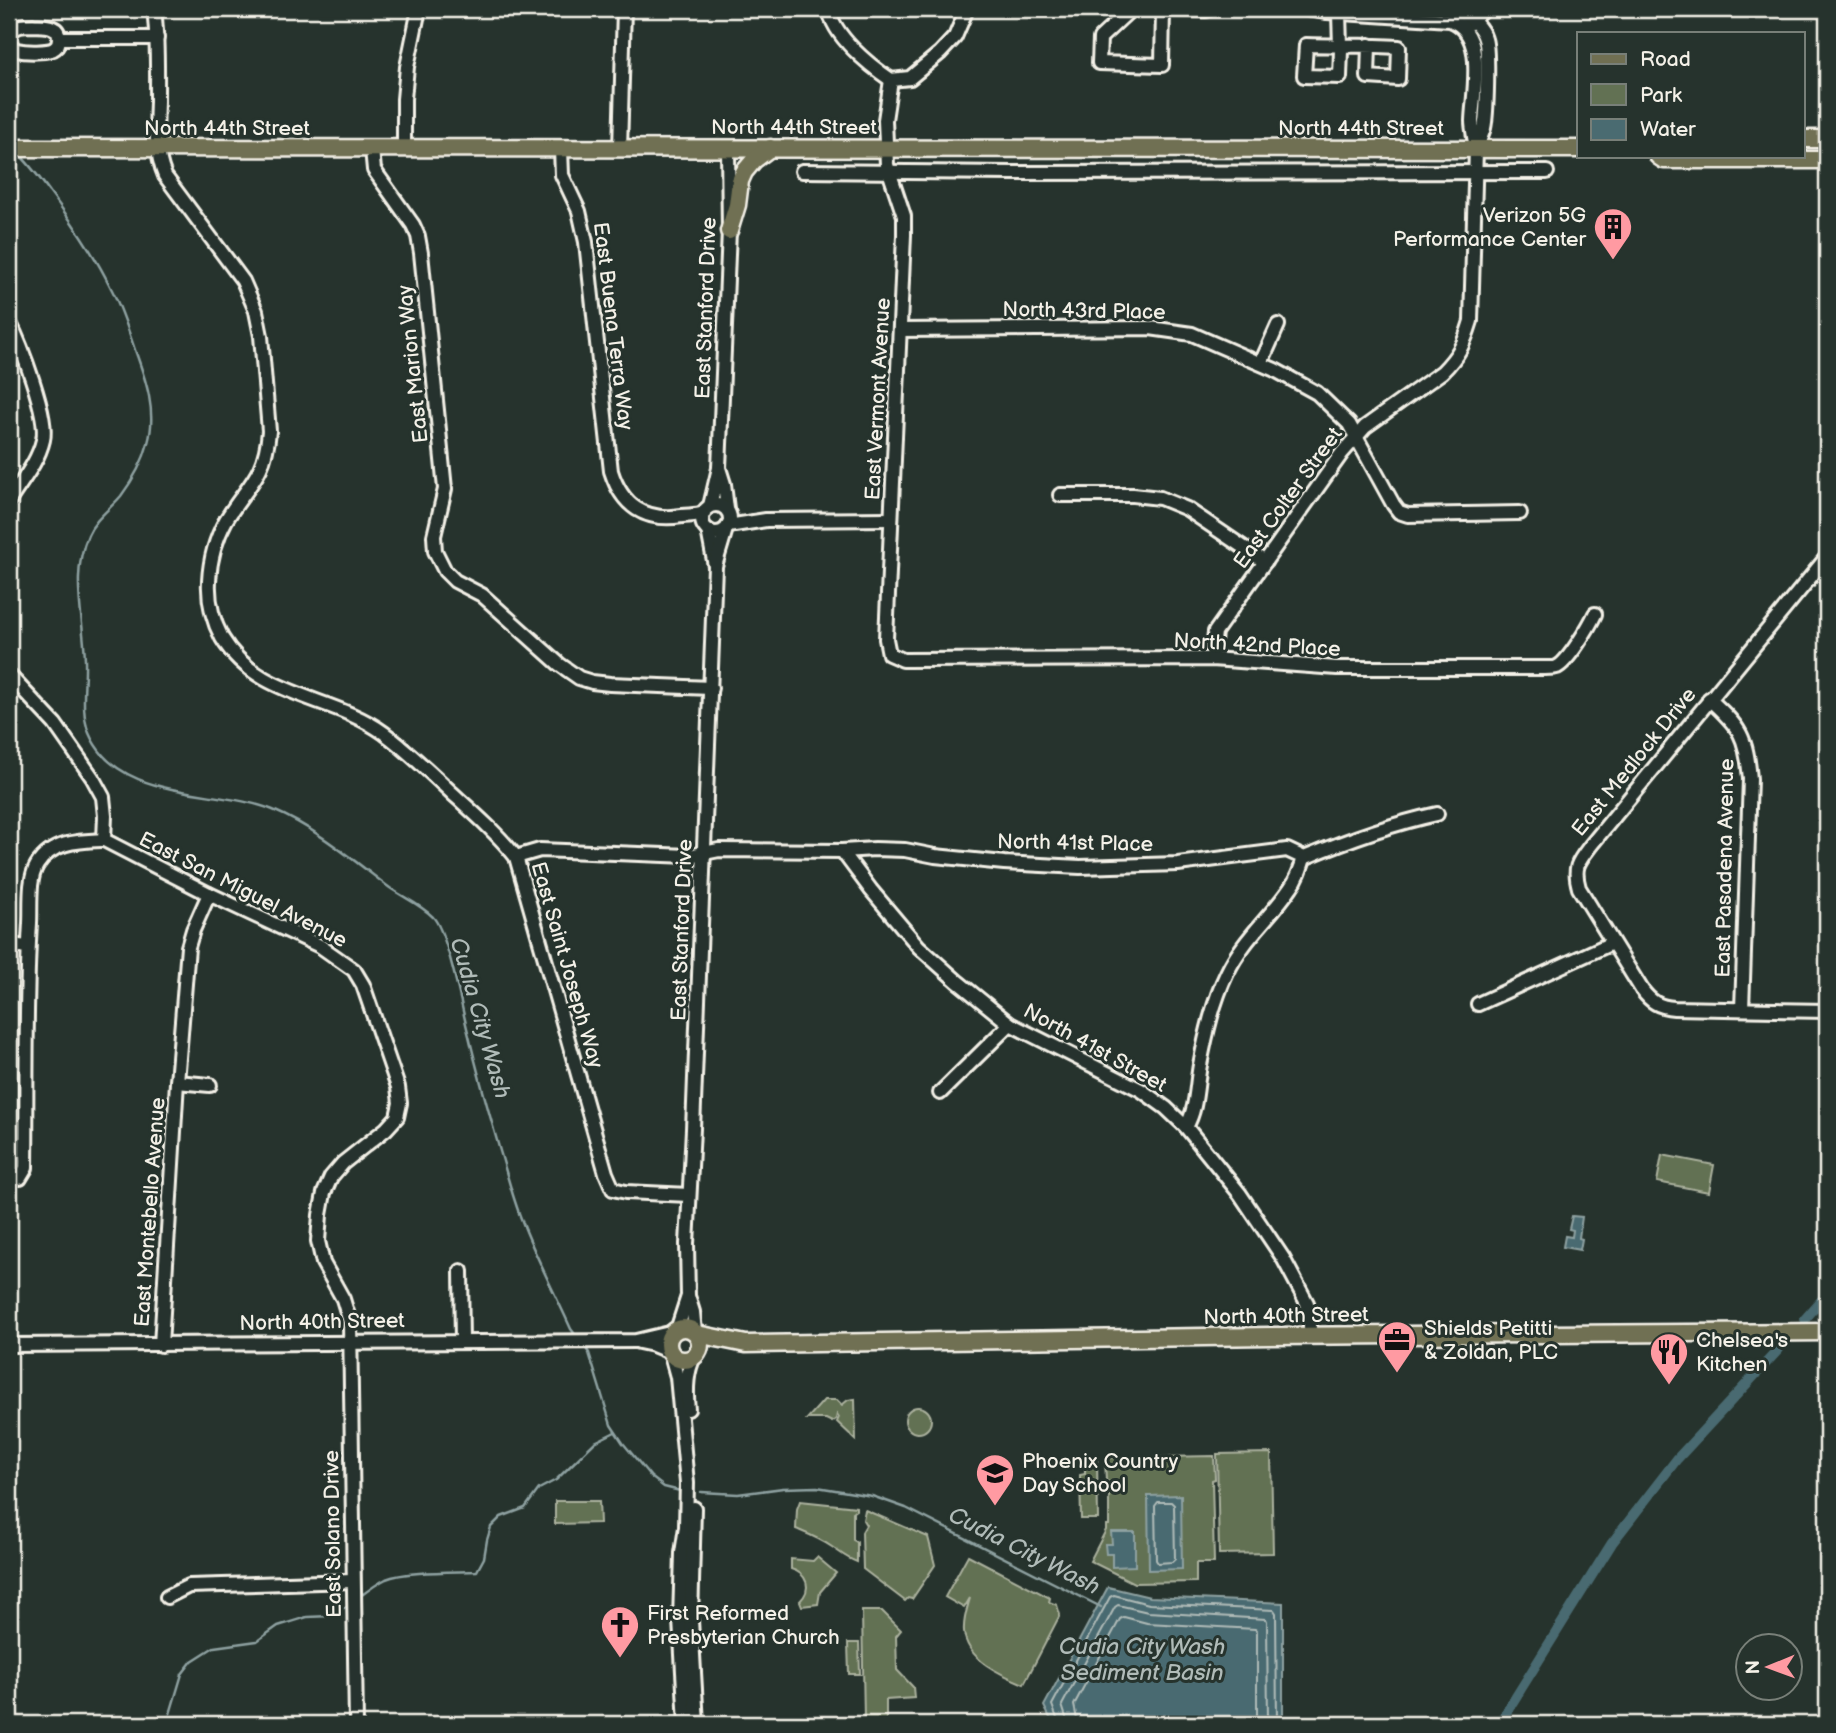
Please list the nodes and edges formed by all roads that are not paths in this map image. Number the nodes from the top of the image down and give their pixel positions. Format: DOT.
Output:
graph roads {
  1 [pos="154,9"];
  2 [pos="419,9"];
  3 [pos="624,9"];
  4 [pos="829,9"];
  5 [pos="967,9"];
  6 [pos="1163,9"];
  7 [pos="1173,9"];
  8 [pos="1209,9"];
  9 [pos="1307,9"];
  10 [pos="1455,9"];
  11 [pos="1485,9"];
  12 [pos="1125,11"];
  13 [pos="1339,13"];
  14 [pos="1468,24"];
  15 [pos="9,34"];
  16 [pos="59,38"];
  17 [pos="157,38"];
  18 [pos="9,43"];
  19 [pos="1369,45"];
  20 [pos="891,80"];
  21 [pos="1804,139"];
  22 [pos="1827,139"];
  23 [pos="728,148"];
  24 [pos="769,148"];
  25 [pos="887,148"];
  26 [pos="9,149"];
  27 [pos="158,149"];
  28 [pos="372,149"];
  29 [pos="404,149"];
  30 [pos="561,149"];
  31 [pos="620,149"];
  32 [pos="1476,149"];
  33 [pos="1577,149"];
  34 [pos="1661,158"];
  35 [pos="1827,160"];
  36 [pos="802,171"];
  37 [pos="889,172"];
  38 [pos="1476,172"];
  39 [pos="1547,172"];
  40 [pos="729,231"];
  41 [pos="9,321"];
  42 [pos="1278,325"];
  43 [pos="901,330"];
  44 [pos="1261,363"];
  45 [pos="1356,438"];
  46 [pos="719,468"];
  47 [pos="1060,495"];
  48 [pos="9,501"];
  49 [pos="707,510"];
  50 [pos="727,510"];
  51 [pos="1520,513"];
  52 [pos="673,519"];
  53 [pos="891,519"];
  54 [pos="766,520"];
  55 [pos="727,528"];
  56 [pos="707,529"];
  57 [pos="1827,556"];
  58 [pos="1265,562"];
  59 [pos="715,566"];
  60 [pos="1595,614"];
  61 [pos="889,654"];
  62 [pos="1212,659"];
  63 [pos="9,675"];
  64 [pos="710,688"];
  65 [pos="1709,699"];
  66 [pos="1437,814"];
  67 [pos="104,841"];
  68 [pos="842,850"];
  69 [pos="704,852"];
  70 [pos="516,857"];
  71 [pos="1304,858"];
  72 [pos="209,894"];
  73 [pos="1612,943"];
  74 [pos="9,945"];
  75 [pos="28,947"];
  76 [pos="1478,1004"];
  77 [pos="1742,1009"];
  78 [pos="1827,1011"];
  79 [pos="1010,1024"];
  80 [pos="177,1082"];
  81 [pos="209,1085"];
  82 [pos="940,1093"];
  83 [pos="1186,1127"];
  84 [pos="9,1178"];
  85 [pos="689,1195"];
  86 [pos="461,1271"];
  87 [pos="688,1296"];
  88 [pos="675,1331"];
  89 [pos="1820,1332"];
  90 [pos="696,1333"];
  91 [pos="1310,1336"];
  92 [pos="636,1341"];
  93 [pos="349,1342"];
  94 [pos="462,1342"];
  95 [pos="746,1344"];
  96 [pos="9,1345"];
  97 [pos="161,1345"];
  98 [pos="671,1354"];
  99 [pos="696,1355"];
  100 [pos="353,1581"];
  101 [pos="167,1597"];
  102 [pos="356,1724"];
  103 [pos="687,1724"];
  104 [pos="697,1724"];
  1 -- 17 [label="street"];
  2 -- 29 [label="street"];
  3 -- 31 [label="street"];
  4 -- 20 [label="street"];
  5 -- 20 [label="street"];
  6 -- 12 [label="street"];
  7 -- 8 [label="street"];
  9 -- 13 [label="street"];
  10 -- 14 [label="street"];
  11 -- 14 [label="street"];
  13 -- 14 [label="street"];
  13 -- 19 [label="street"];
  14 -- 32 [label="street, East Colter Street"];
  15 -- 16 [label="street"];
  16 -- 17 [label="street"];
  16 -- 18 [label="street"];
  17 -- 27 [label="street"];
  20 -- 25 [label="street, East Vermont Avenue"];
  21 -- 22 [label="main road"];
  23 -- 24 [label="main road, North 44th Street"];
  23 -- 31 [label="main road, North 44th Street"];
  23 -- 40 [label="street, East Stanford Drive"];
  24 -- 25 [label="main road, North 44th Street"];
  24 -- 40 [label="main road"];
  25 -- 32 [label="main road, North 44th Street"];
  25 -- 37 [label="street, East Vermont Avenue"];
  26 -- 27 [label="main road, North 44th Street"];
  27 -- 28 [label="main road, North 44th Street"];
  27 -- 70 [label="street, East Saint Joseph Way"];
  28 -- 29 [label="main road, North 44th Street"];
  28 -- 64 [label="street, East Marion Way"];
  29 -- 30 [label="main road, North 44th Street"];
  30 -- 31 [label="main road, North 44th Street"];
  30 -- 52 [label="street, East Buena Terra Way"];
  32 -- 33 [label="main road, North 44th Street"];
  32 -- 38 [label="street, East Colter Street"];
  34 -- 35 [label="main road"];
  36 -- 37 [label="street, North 44th Street"];
  37 -- 38 [label="street, North 44th Street"];
  37 -- 43 [label="street, East Vermont Avenue"];
  38 -- 39 [label="street, North 44th Street"];
  38 -- 45 [label="street, East Colter Street"];
  40 -- 46 [label="street, East Stanford Drive"];
  41 -- 48 [label="street"];
  42 -- 44 [label="street"];
  43 -- 44 [label="street, North 43rd Place"];
  43 -- 53 [label="street, East Vermont Avenue"];
  44 -- 45 [label="street, North 43rd Place"];
  45 -- 51 [label="street, North 43rd Place"];
  45 -- 58 [label="street, East Colter Street"];
  46 -- 49 [label="street, East Stanford Drive"];
  46 -- 50 [label="street, East Stanford Drive"];
  47 -- 58 [label="street"];
  49 -- 50 [label="street"];
  49 -- 52 [label="street"];
  49 -- 56 [label="street, East Stanford Drive"];
  50 -- 54 [label="street"];
  50 -- 55 [label="street, East Stanford Drive"];
  52 -- 56 [label="street"];
  53 -- 54 [label="street"];
  53 -- 61 [label="street, East Vermont Avenue"];
  54 -- 55 [label="street"];
  55 -- 56 [label="street"];
  55 -- 59 [label="street, East Stanford Drive"];
  56 -- 59 [label="street, East Stanford Drive"];
  57 -- 65 [label="street, East Medlock Drive"];
  58 -- 62 [label="street, East Colter Street"];
  59 -- 64 [label="street, East Stanford Drive"];
  60 -- 62 [label="street, North 42nd Place"];
  61 -- 62 [label="street, North 42nd Place"];
  63 -- 67 [label="street"];
  64 -- 69 [label="street, East Stanford Drive"];
  65 -- 73 [label="street, East Medlock Drive"];
  65 -- 77 [label="street, East Pasadena Avenue"];
  66 -- 71 [label="street"];
  67 -- 72 [label="street, East San Miguel Avenue"];
  67 -- 75 [label="street"];
  68 -- 69 [label="street, North 41st Place"];
  68 -- 71 [label="street, North 41st Place"];
  68 -- 79 [label="street, North 41st Street"];
  69 -- 70 [label="street, North 41st Place"];
  69 -- 85 [label="street, East Stanford Drive"];
  70 -- 85 [label="street, East Saint Joseph Way"];
  71 -- 83 [label="street"];
  72 -- 80 [label="street, East Montebello Avenue"];
  72 -- 93 [label="street, East San Miguel Avenue"];
  73 -- 76 [label="street"];
  73 -- 77 [label="street, East Medlock Drive"];
  74 -- 75 [label="street"];
  75 -- 84 [label="street"];
  77 -- 78 [label="street"];
  79 -- 82 [label="street"];
  79 -- 83 [label="street, North 41st Street"];
  80 -- 81 [label="street, East Montebello Avenue"];
  80 -- 97 [label="street, East Montebello Avenue"];
  83 -- 91 [label="street"];
  85 -- 87 [label="street, East Stanford Drive"];
  86 -- 94 [label="street"];
  87 -- 88 [label="street, East Stanford Drive"];
  87 -- 90 [label="street, East Stanford Drive"];
  88 -- 90 [label="main road"];
  88 -- 92 [label="street, North 40th Street"];
  88 -- 98 [label="main road"];
  89 -- 91 [label="main road, North 40th Street"];
  90 -- 95 [label="main road, North 40th Street"];
  90 -- 99 [label="main road"];
  91 -- 95 [label="main road, North 40th Street"];
  92 -- 94 [label="street, North 40th Street"];
  92 -- 98 [label="street, North 40th Street"];
  93 -- 94 [label="street, North 40th Street"];
  93 -- 97 [label="street, North 40th Street"];
  93 -- 100 [label="street, East Solano Drive"];
  95 -- 99 [label="main road, North 40th Street"];
  96 -- 97 [label="street, North 40th Street"];
  98 -- 99 [label="main road"];
  98 -- 103 [label="street"];
  99 -- 104 [label="street"];
  100 -- 101 [label="street"];
  100 -- 102 [label="street, East Solano Drive"];
}
